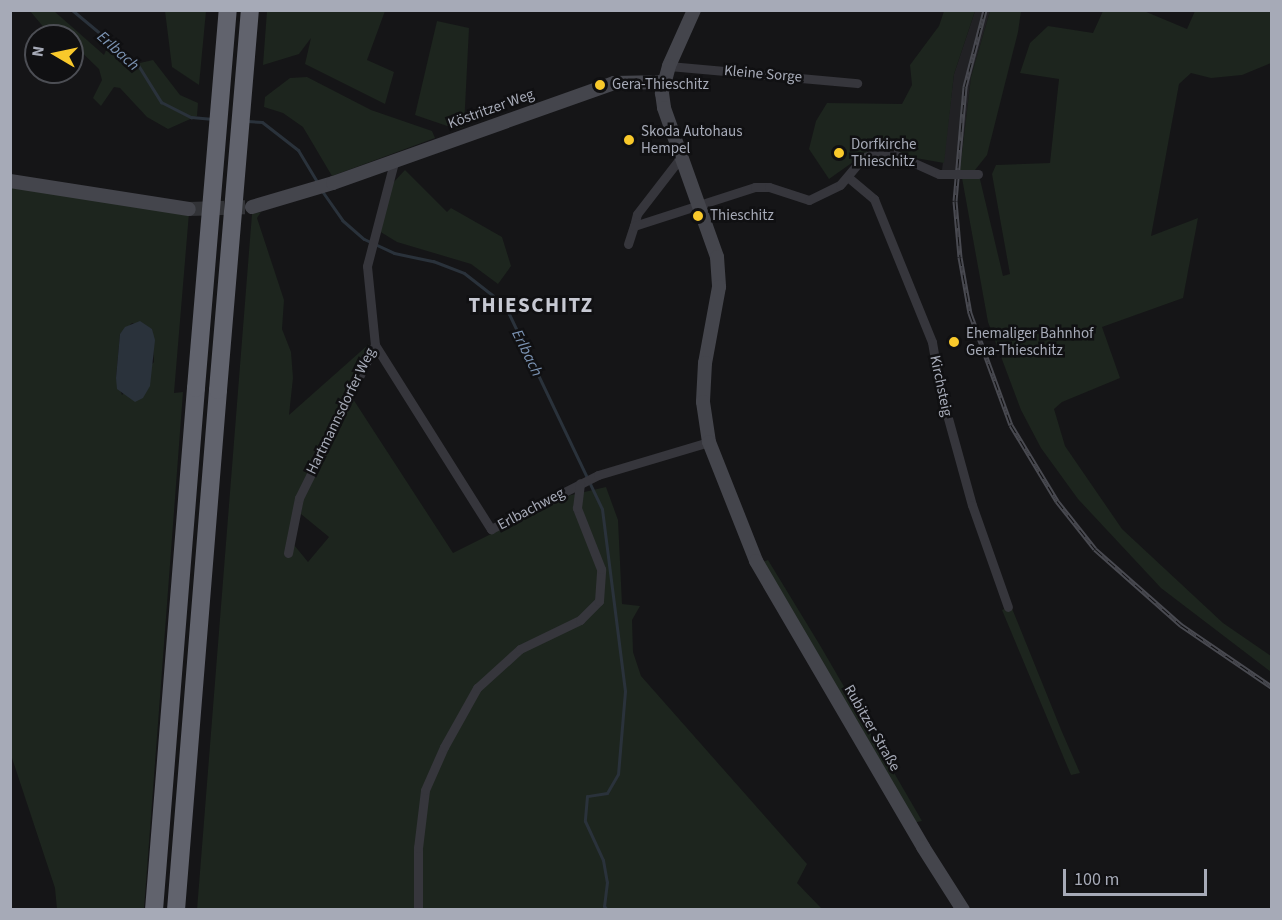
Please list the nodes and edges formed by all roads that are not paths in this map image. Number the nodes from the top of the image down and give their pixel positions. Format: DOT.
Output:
graph roads {
  1 [pos="228,10"];
  2 [pos="250,10"];
  3 [pos="693,10"];
  4 [pos="669,66"];
  5 [pos="663,82"];
  6 [pos="857,83"];
  7 [pos="681,157"];
  8 [pos="394,162"];
  9 [pos="978,174"];
  10 [pos="849,178"];
  11 [pos="10,181"];
  12 [pos="696,203"];
  13 [pos="252,207"];
  14 [pos="189,209"];
  15 [pos="634,226"];
  16 [pos="628,244"];
  17 [pos="375,345"];
  18 [pos="709,442"];
  19 [pos="582,482"];
  20 [pos="288,553"];
  21 [pos="1008,607"];
  22 [pos="154,909"];
  23 [pos="176,909"];
  24 [pos="418,909"];
  25 [pos="963,909"];
  1 -- 22 [label="highway, bridge"];
  2 -- 23 [label="highway, bridge"];
  3 -- 4 [label="main road"];
  4 -- 5 [label="main road"];
  4 -- 6 [label="street, Kleine Sorge"];
  5 -- 7 [label="main road, Rubitzer Straße"];
  5 -- 8 [label="main road, Köstritzer Weg"];
  7 -- 12 [label="main road, Rubitzer Straße"];
  7 -- 15 [label="street"];
  8 -- 13 [label="main road, Köstritzer Weg"];
  8 -- 17 [label="street, Hartmannsdorfer Weg"];
  9 -- 10 [label="street, bridge"];
  10 -- 12 [label="street"];
  10 -- 21 [label="street, Kirchsteig"];
  11 -- 14 [label="main road"];
  12 -- 15 [label="street"];
  12 -- 18 [label="main road, Rubitzer Straße"];
  15 -- 16 [label="street"];
  17 -- 19 [label="street, Erlbachweg"];
  17 -- 20 [label="street, Hartmannsdorfer Weg"];
  18 -- 19 [label="street, Erlbachweg"];
  18 -- 25 [label="main road, Rubitzer Straße"];
  19 -- 24 [label="street"];
}
